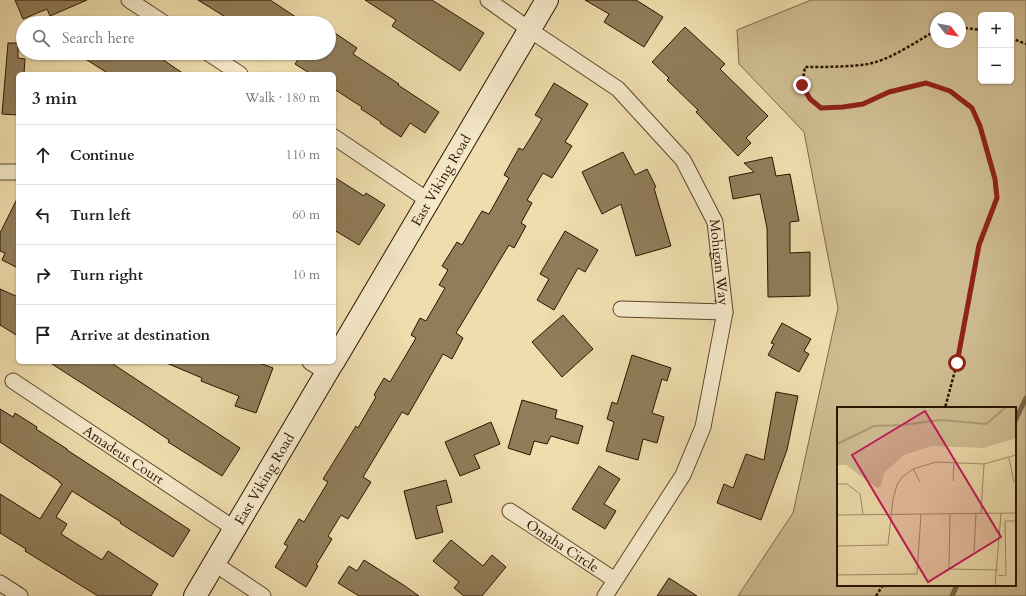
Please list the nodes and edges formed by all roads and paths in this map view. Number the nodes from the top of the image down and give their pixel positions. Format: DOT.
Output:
graph roads {
  1 [pos="129,0"];
  2 [pos="488,0"];
  3 [pos="547,0"];
  4 [pos="153,16"];
  5 [pos="966,28"];
  6 [pos="530,30"];
  7 [pos="978,30"];
  8 [pos="930,34"];
  9 [pos="1014,39"];
  10 [pos="1026,44"];
  11 [pos="219,60"];
  12 [pos="237,72"];
  13 [pos="336,138"];
  14 [pos="0,172"];
  15 [pos="16,172"];
  16 [pos="429,201"];
  17 [pos="621,309"];
  18 [pos="725,312"];
  19 [pos="336,348"];
  20 [pos="326,364"];
  21 [pos="13,381"];
  22 [pos="944,407"];
  23 [pos="510,511"];
  24 [pos="235,529"];
  25 [pos="214,564"];
  26 [pos="616,580"];
  27 [pos="0,583"];
  28 [pos="882,586"];
  29 [pos="20,596"];
  30 [pos="195,596"];
  31 [pos="263,596"];
  32 [pos="605,596"];
  33 [pos="876,596"];
  1 -- 4 [label="street"];
  2 -- 6 [label="street, Mohigan Way"];
  3 -- 6 [label="street, East Viking Road"];
  5 -- 7 [label="path"];
  6 -- 16 [label="street, East Viking Road"];
  6 -- 18 [label="street, Mohigan Way"];
  8 -- 22 [label="path"];
  9 -- 10 [label="path"];
  11 -- 12 [label="street"];
  13 -- 16 [label="street"];
  14 -- 15 [label="street"];
  16 -- 19 [label="street, East Viking Road"];
  17 -- 18 [label="street"];
  18 -- 26 [label="street, Mohigan Way"];
  20 -- 24 [label="street, East Viking Road"];
  21 -- 24 [label="street, Amadeus Court"];
  23 -- 26 [label="street, Omaha Circle"];
  24 -- 25 [label="street, East Viking Road"];
  25 -- 30 [label="street, East Viking Road"];
  25 -- 31 [label="street"];
  26 -- 32 [label="street, Mohigan Way"];
  27 -- 29 [label="street"];
  28 -- 33 [label="path"];
}
